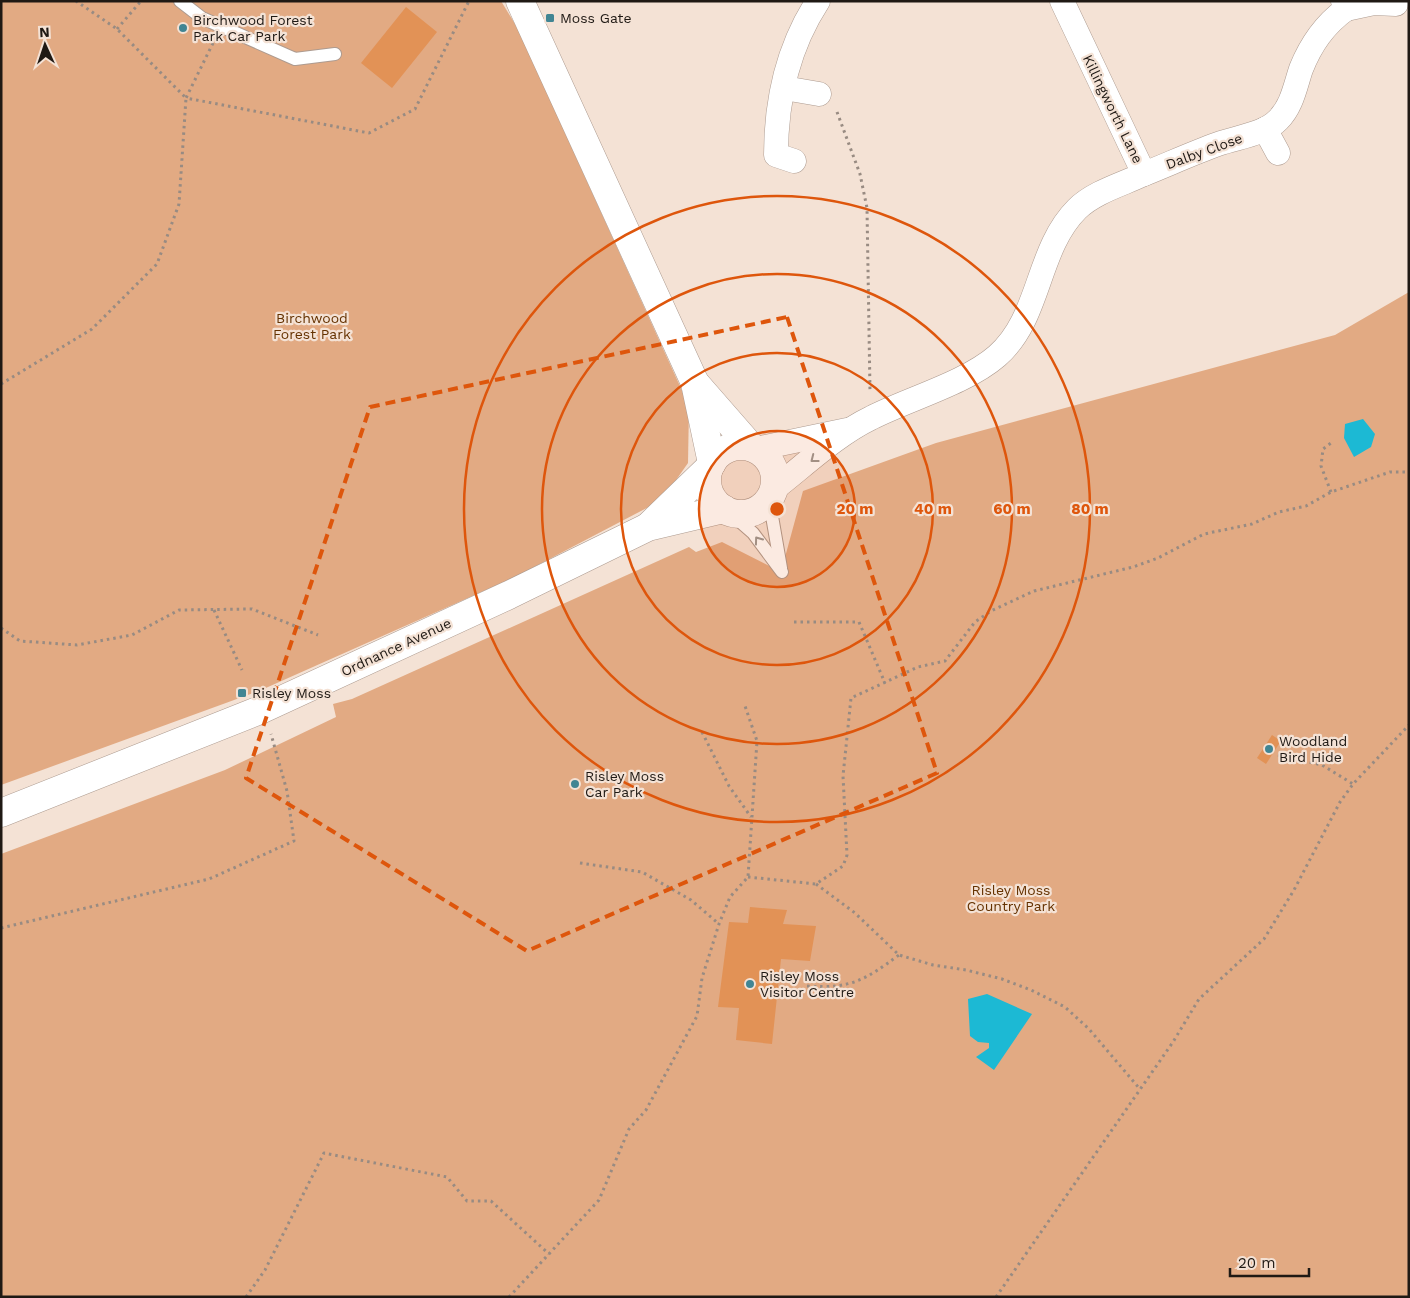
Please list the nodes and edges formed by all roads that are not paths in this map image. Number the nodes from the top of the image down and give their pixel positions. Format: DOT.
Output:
graph roads {
  1 [pos="180,1"];
  2 [pos="520,1"];
  3 [pos="818,1"];
  4 [pos="1062,1"];
  5 [pos="1396,4"];
  6 [pos="1344,5"];
  7 [pos="335,54"];
  8 [pos="784,88"];
  9 [pos="819,94"];
  10 [pos="1265,129"];
  11 [pos="1278,153"];
  12 [pos="794,161"];
  13 [pos="1144,174"];
  14 [pos="695,383"];
  15 [pos="862,423"];
  16 [pos="753,448"];
  17 [pos="710,466"];
  18 [pos="772,494"];
  19 [pos="727,510"];
  20 [pos="648,527"];
  21 [pos="1,813"];
  1 -- 7 [label="lane"];
  2 -- 14 [label="street"];
  3 -- 8 [label="street"];
  4 -- 13 [label="street, Killingworth Lane"];
  5 -- 6 [label="street, Dalby Close"];
  6 -- 10 [label="street, Dalby Close"];
  8 -- 9 [label="street"];
  8 -- 12 [label="street"];
  10 -- 11 [label="street"];
  10 -- 13 [label="street, Dalby Close"];
  13 -- 15 [label="street, Killingworth Lane"];
  14 -- 16 [label="street"];
  14 -- 17 [label="street"];
  15 -- 16 [label="street, Killingworth Lane"];
  15 -- 18 [label="street, Killingworth Lane, one-way"];
  16 -- 17 [label="street"];
  16 -- 18 [label="street"];
  17 -- 19 [label="street"];
  17 -- 20 [label="street, Ordnance Avenue"];
  18 -- 19 [label="street"];
  18 -- 19 [label="lane, one-way"];
  19 -- 20 [label="street, Ordnance Avenue"];
  20 -- 21 [label="street, Ordnance Avenue"];
}
